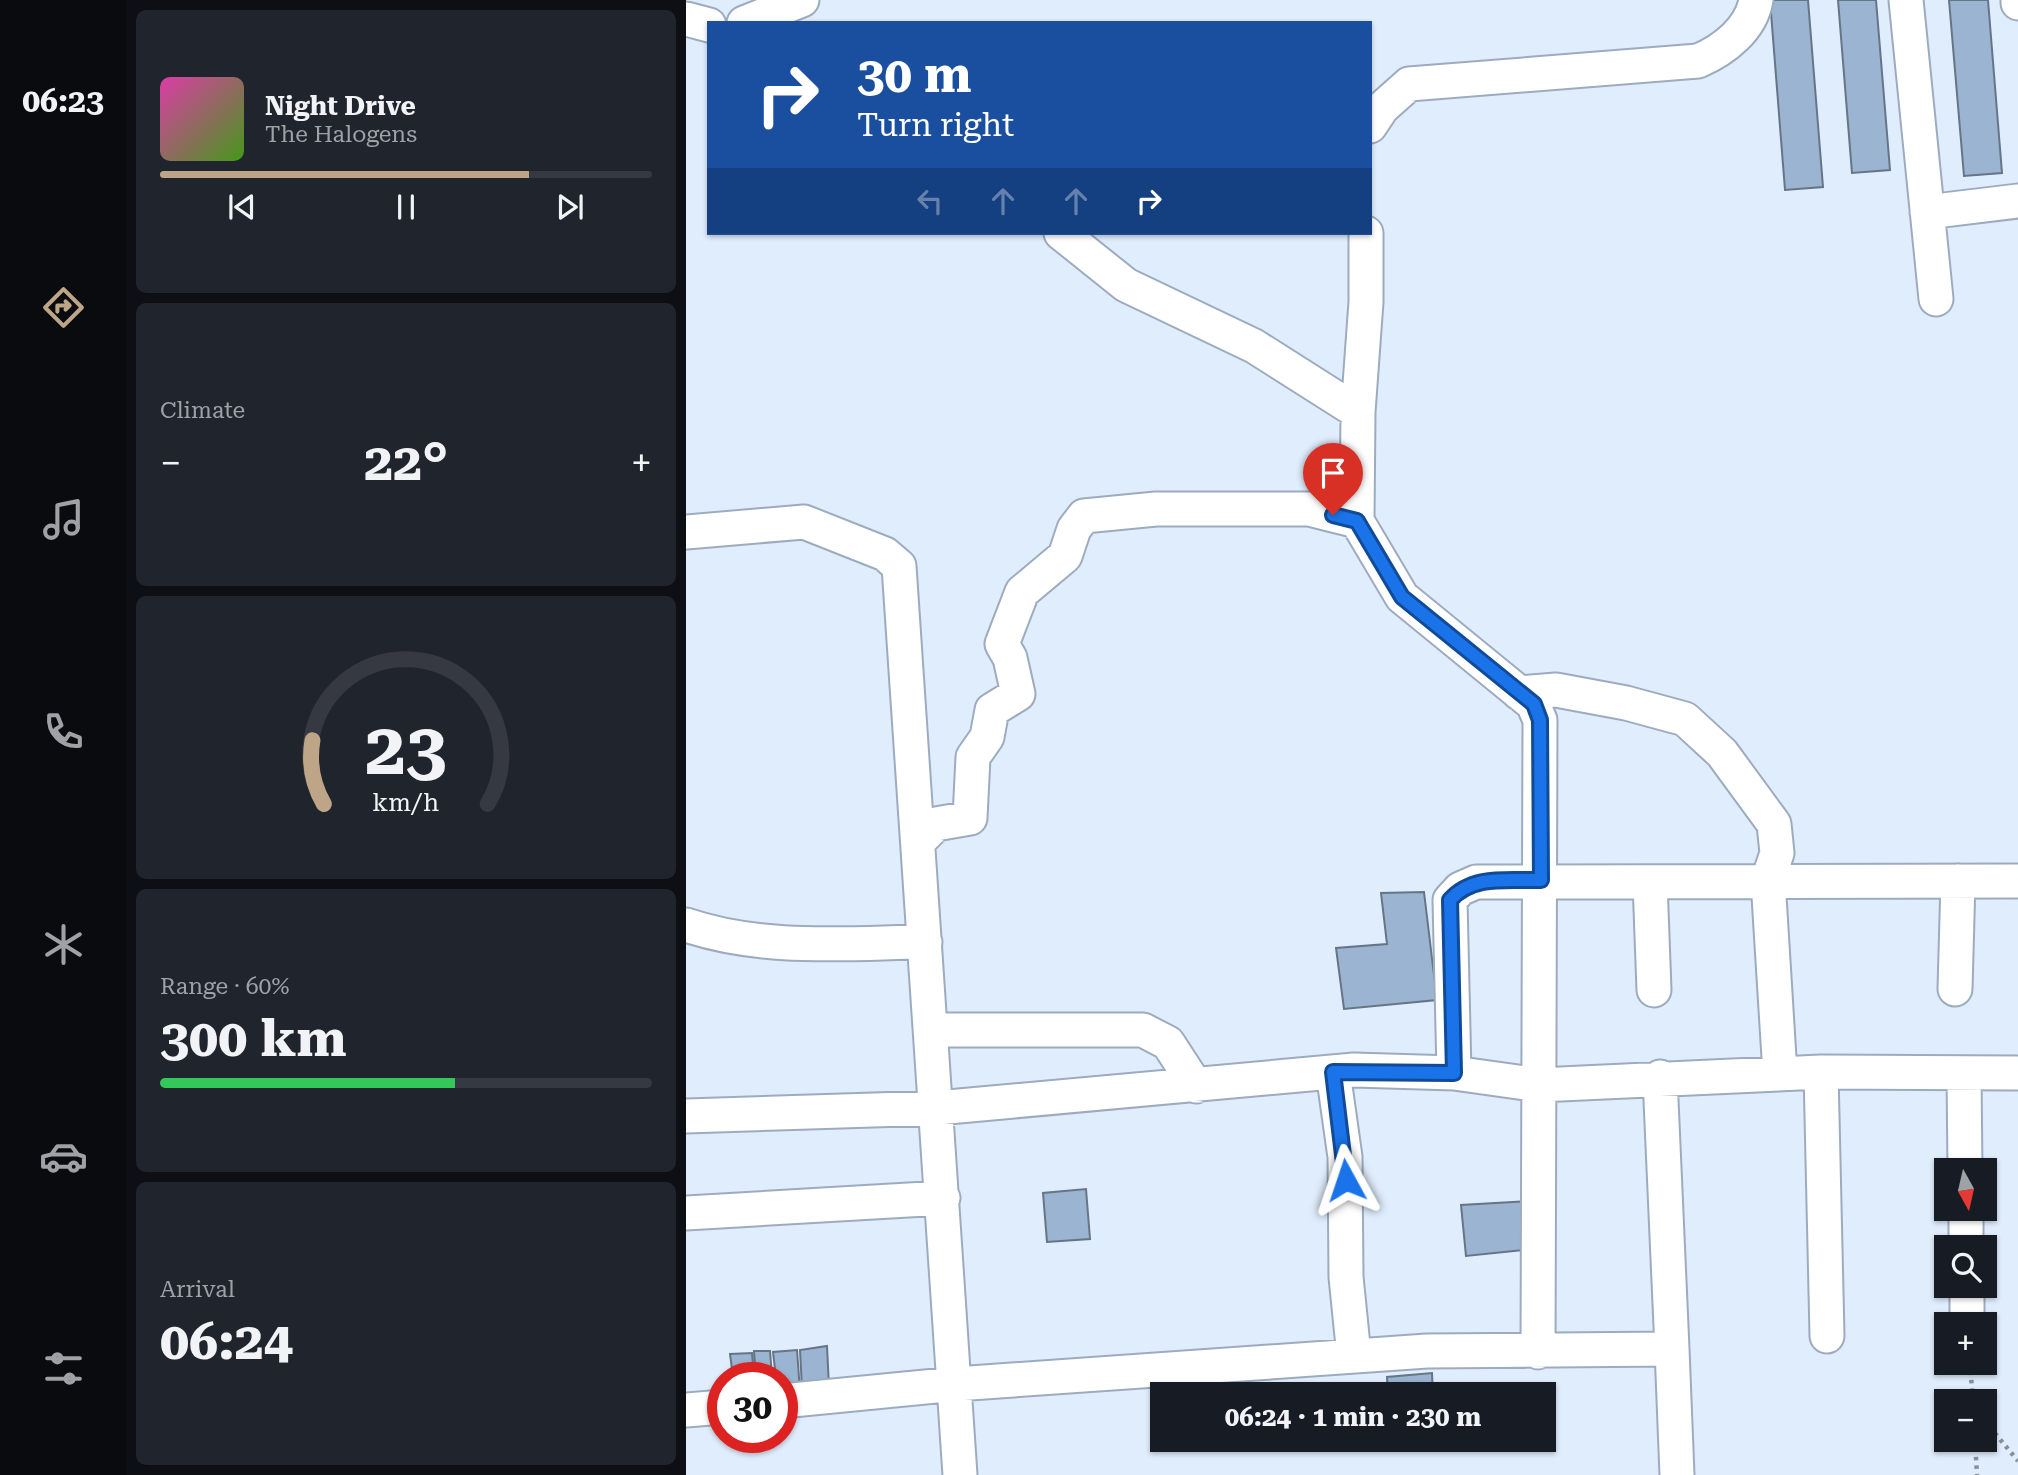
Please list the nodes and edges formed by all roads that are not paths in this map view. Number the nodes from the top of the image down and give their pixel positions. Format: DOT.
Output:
graph roads {
  1 [pos="803,0"];
  2 [pos="1756,0"];
  3 [pos="1906,0"];
  4 [pos="686,19"];
  5 [pos="749,21"];
  6 [pos="707,24"];
  7 [pos="1372,124"];
  8 [pos="2018,201"];
  9 [pos="1927,212"];
  10 [pos="1063,235"];
  11 [pos="1366,235"];
  12 [pos="1936,299"];
  13 [pos="1358,412"];
  14 [pos="1357,521"];
  15 [pos="686,532"];
  16 [pos="1519,693"];
  17 [pos="918,842"];
  18 [pos="1541,880"];
  19 [pos="1768,880"];
  20 [pos="1958,881"];
  21 [pos="2018,881"];
  22 [pos="1650,882"];
  23 [pos="686,925"];
  24 [pos="925,942"];
  25 [pos="1955,989"];
  26 [pos="1654,990"];
  27 [pos="931,1030"];
  28 [pos="1333,1072"];
  29 [pos="1821,1072"];
  30 [pos="1454,1073"];
  31 [pos="2018,1073"];
  32 [pos="1780,1074"];
  33 [pos="1964,1074"];
  34 [pos="1660,1077"];
  35 [pos="1539,1085"];
  36 [pos="1196,1086"];
  37 [pos="937,1108"];
  38 [pos="686,1116"];
  39 [pos="1965,1158"];
  40 [pos="943,1198"];
  41 [pos="686,1213"];
  42 [pos="1827,1336"];
  43 [pos="1672,1349"];
  44 [pos="1538,1352"];
  45 [pos="1354,1356"];
  46 [pos="956,1384"];
  47 [pos="798,1399"];
  48 [pos="707,1408"];
  49 [pos="686,1410"];
  50 [pos="959,1475"];
  51 [pos="1677,1475"];
  1 -- 5 [label="street"];
  2 -- 7 [label="street"];
  3 -- 9 [label="street"];
  4 -- 6 [label="street"];
  8 -- 9 [label="street"];
  9 -- 12 [label="street"];
  10 -- 13 [label="street"];
  11 -- 13 [label="street"];
  13 -- 14 [label="street"];
  14 -- 16 [label="street"];
  14 -- 17 [label="street"];
  15 -- 17 [label="street"];
  16 -- 18 [label="street"];
  16 -- 19 [label="street"];
  17 -- 24 [label="street"];
  18 -- 22 [label="street"];
  18 -- 30 [label="street"];
  18 -- 35 [label="street"];
  19 -- 20 [label="street"];
  19 -- 22 [label="street"];
  19 -- 32 [label="street"];
  20 -- 21 [label="street"];
  20 -- 25 [label="street"];
  22 -- 26 [label="street"];
  23 -- 24 [label="street"];
  24 -- 27 [label="street"];
  27 -- 36 [label="street"];
  27 -- 37 [label="street"];
  28 -- 30 [label="street"];
  28 -- 36 [label="street"];
  28 -- 45 [label="street"];
  29 -- 32 [label="street"];
  29 -- 33 [label="street"];
  29 -- 42 [label="street"];
  30 -- 35 [label="street"];
  31 -- 33 [label="street"];
  32 -- 34 [label="street"];
  33 -- 39 [label="street"];
  34 -- 35 [label="street"];
  34 -- 43 [label="street"];
  35 -- 44 [label="street"];
  36 -- 37 [label="street"];
  37 -- 38 [label="street"];
  37 -- 40 [label="street"];
  40 -- 41 [label="street"];
  40 -- 46 [label="street"];
  43 -- 44 [label="street"];
  43 -- 51 [label="street"];
  44 -- 45 [label="street"];
  45 -- 46 [label="street"];
  46 -- 47 [label="street"];
  46 -- 50 [label="street"];
  48 -- 49 [label="street"];
}
